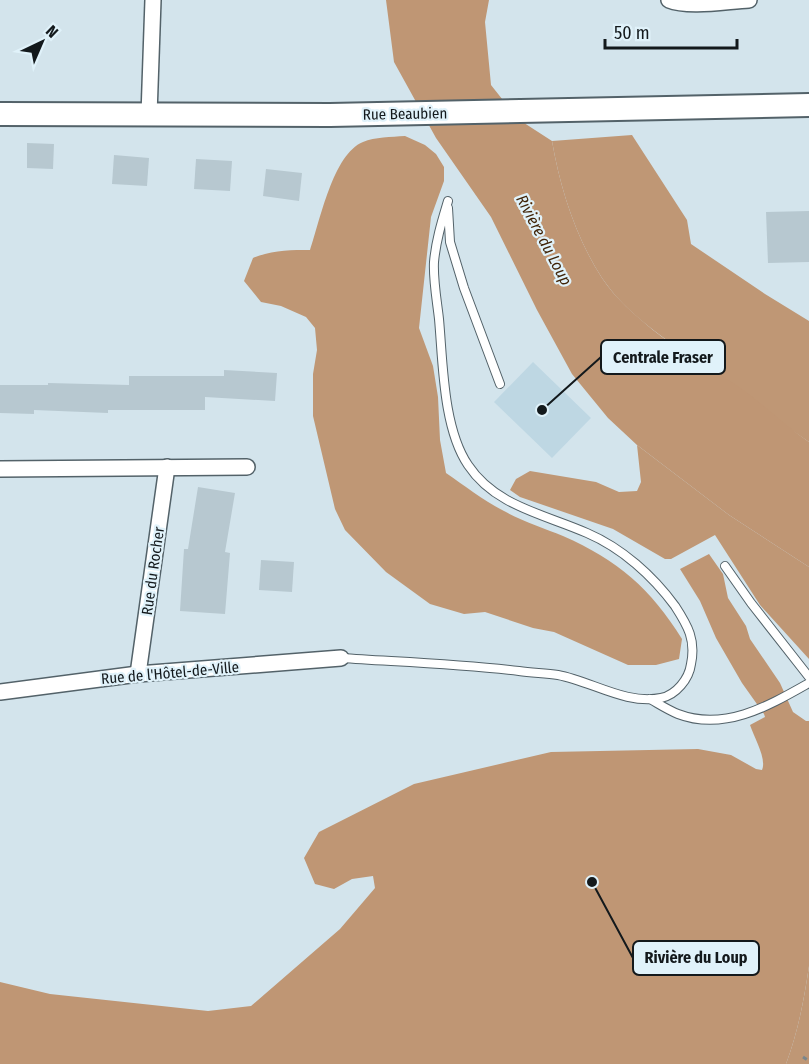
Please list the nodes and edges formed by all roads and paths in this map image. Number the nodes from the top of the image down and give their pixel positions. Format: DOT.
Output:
graph roads {
  1 [pos="153,0"];
  2 [pos="669,0"];
  3 [pos="749,0"];
  4 [pos="809,105"];
  5 [pos="0,114"];
  6 [pos="149,116"];
  7 [pos="500,384"];
  8 [pos="167,467"];
  9 [pos="247,467"];
  10 [pos="0,469"];
  11 [pos="725,566"];
  12 [pos="341,658"];
  13 [pos="138,674"];
  14 [pos="809,677"];
  15 [pos="809,683"];
  16 [pos="0,692"];
  17 [pos="648,698"];
  18 [pos="803,1057"];
  19 [pos="809,1060"];
  1 -- 6 [label="street"];
  2 -- 3 [label="street"];
  4 -- 6 [label="main road, Rue Beaubien"];
  5 -- 6 [label="main road, Rue Beaubien"];
  7 -- 17 [label="lane"];
  8 -- 9 [label="street"];
  8 -- 10 [label="street"];
  8 -- 13 [label="street, Rue du Rocher"];
  11 -- 14 [label="lane"];
  12 -- 13 [label="street, Rue de l'Hôtel-de-Ville"];
  12 -- 17 [label="lane"];
  13 -- 16 [label="street, Rue de l'Hôtel-de-Ville"];
  15 -- 17 [label="lane"];
  18 -- 19 [label="path"];
}
